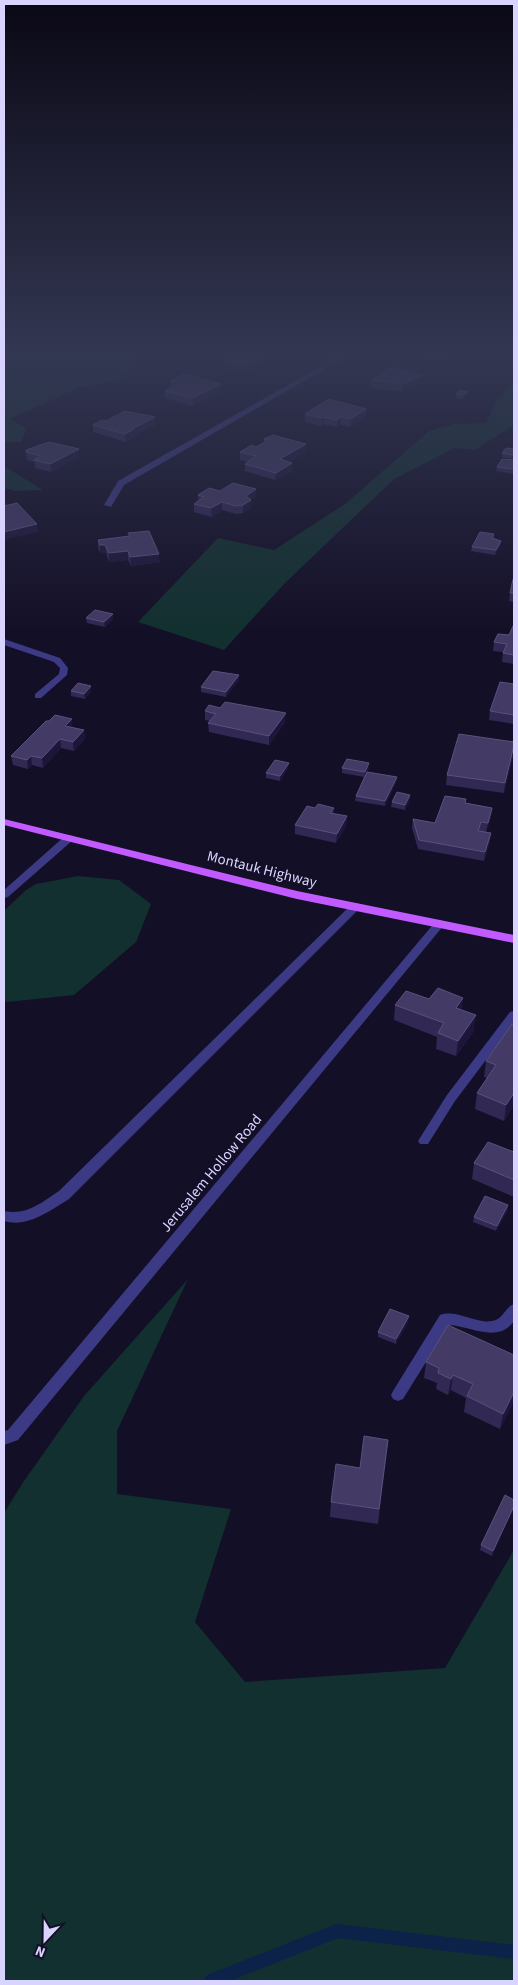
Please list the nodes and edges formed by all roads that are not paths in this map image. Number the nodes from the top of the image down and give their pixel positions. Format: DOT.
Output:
graph roads {
  1 [pos="183,448"];
  2 [pos="108,505"];
  3 [pos="4,642"];
  4 [pos="38,696"];
  5 [pos="4,822"];
  6 [pos="69,838"];
  7 [pos="4,895"];
  8 [pos="355,906"];
  9 [pos="440,923"];
  10 [pos="514,939"];
  11 [pos="514,1015"];
  12 [pos="424,1141"];
  13 [pos="4,1216"];
  14 [pos="514,1310"];
  15 [pos="398,1395"];
  16 [pos="4,1438"];
  1 -- 2 [label="street"];
  3 -- 4 [label="lane"];
  5 -- 6 [label="main road, Montauk Highway"];
  6 -- 7 [label="lane"];
  6 -- 8 [label="main road, Montauk Highway"];
  8 -- 9 [label="main road, Montauk Highway"];
  8 -- 13 [label="lane"];
  9 -- 10 [label="main road, Montauk Highway"];
  9 -- 16 [label="lane, Jerusalem Hollow Road"];
  11 -- 12 [label="lane"];
  14 -- 15 [label="lane"];
}
